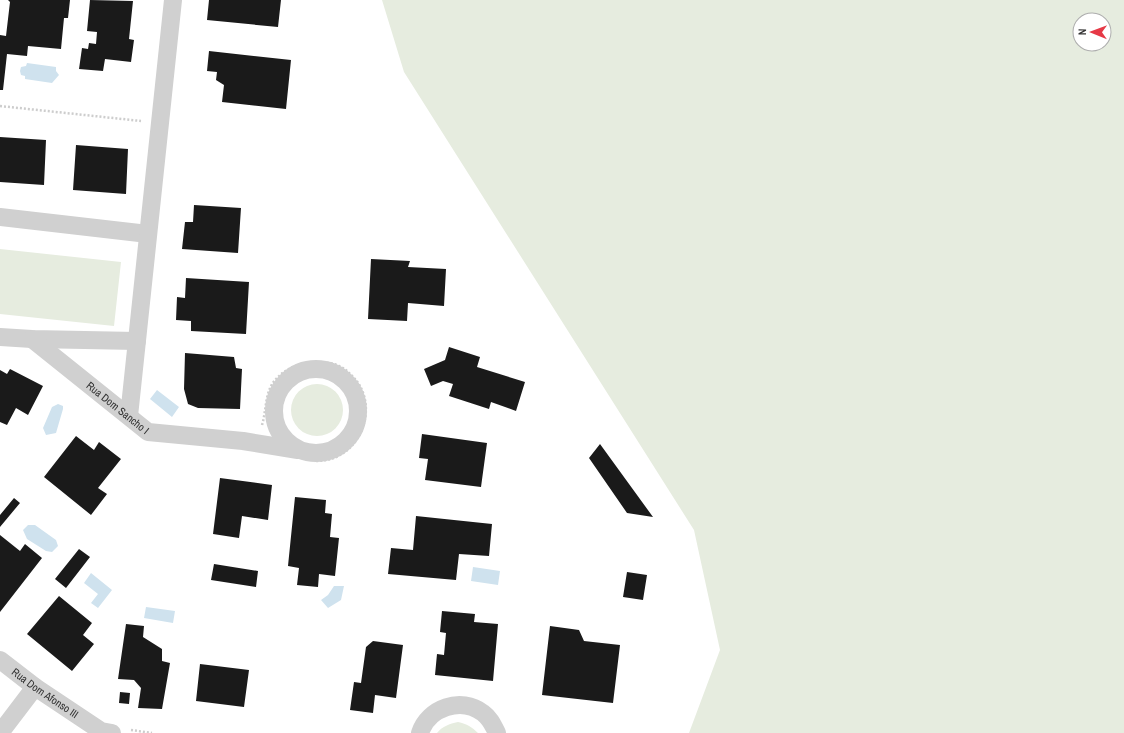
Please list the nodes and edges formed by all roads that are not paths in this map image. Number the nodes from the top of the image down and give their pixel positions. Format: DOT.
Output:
graph roads {
  1 [pos="173,0"];
  2 [pos="0,217"];
  3 [pos="148,234"];
  4 [pos="0,336"];
  5 [pos="32,339"];
  6 [pos="137,342"];
  7 [pos="129,416"];
  8 [pos="274,419"];
  9 [pos="243,441"];
  10 [pos="304,455"];
  11 [pos="0,660"];
  12 [pos="35,687"];
  13 [pos="0,733"];
  14 [pos="112,733"];
  15 [pos="420,733"];
  16 [pos="497,733"];
  1 -- 3 [label="street"];
  2 -- 3 [label="street"];
  3 -- 6 [label="street"];
  4 -- 5 [label="street"];
  5 -- 6 [label="street"];
  5 -- 7 [label="street, Rua Dom Sancho I"];
  6 -- 7 [label="street"];
  7 -- 9 [label="street, Rua Dom Sancho I"];
  8 -- 9 [label="street"];
  8 -- 10 [label="street, Rua Dom Sancho I"];
  8 -- 10 [label="street, Rua Dom Sancho I"];
  9 -- 10 [label="street, Rua Dom Sancho I"];
  11 -- 12 [label="street, Rua Dom Afonso III"];
  12 -- 13 [label="street"];
  12 -- 14 [label="street, Rua Dom Afonso III"];
  15 -- 16 [label="street"];
}
